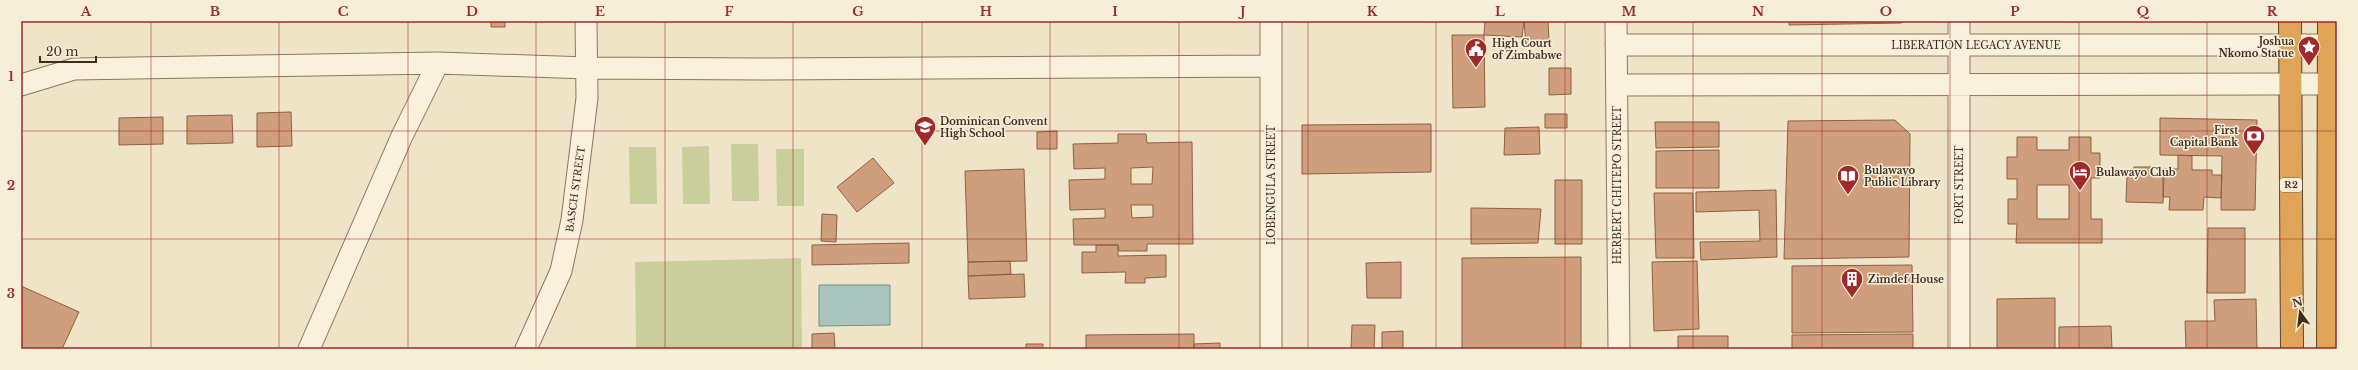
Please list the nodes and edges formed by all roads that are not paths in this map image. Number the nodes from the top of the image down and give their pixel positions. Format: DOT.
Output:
graph roads {
  1 [pos="586,21"];
  2 [pos="1271,21"];
  3 [pos="1616,21"];
  4 [pos="1959,21"];
  5 [pos="2290,21"];
  6 [pos="2329,21"];
  7 [pos="1616,45"];
  8 [pos="1959,45"];
  9 [pos="2290,45"];
  10 [pos="2333,45"];
  11 [pos="438,63"];
  12 [pos="1271,66"];
  13 [pos="586,68"];
  14 [pos="2291,84"];
  15 [pos="2333,84"];
  16 [pos="21,85"];
  17 [pos="1617,85"];
  18 [pos="1959,85"];
  19 [pos="309,349"];
  20 [pos="526,349"];
  21 [pos="1271,349"];
  22 [pos="1619,349"];
  23 [pos="1959,349"];
  24 [pos="2292,349"];
  25 [pos="2328,349"];
  1 -- 13 [label="street, BASCH STREET"];
  2 -- 12 [label="street, LOBENGULA STREET"];
  3 -- 7 [label="street, HERBERT CHITEPO STREET"];
  4 -- 8 [label="street, FORT STREET"];
  5 -- 9 [label="highway, R2"];
  6 -- 10 [label="highway"];
  7 -- 8 [label="street, LIBERATION LEGACY AVENUE"];
  7 -- 17 [label="street, HERBERT CHITEPO STREET"];
  8 -- 9 [label="street, LIBERATION LEGACY AVENUE"];
  8 -- 18 [label="street, FORT STREET"];
  9 -- 10 [label="street, LIBERATION LEGACY AVENUE"];
  9 -- 14 [label="highway, R2"];
  10 -- 15 [label="highway"];
  11 -- 13 [label="street"];
  11 -- 16 [label="street"];
  11 -- 19 [label="street"];
  12 -- 13 [label="street"];
  12 -- 21 [label="street, LOBENGULA STREET"];
  13 -- 20 [label="street, BASCH STREET"];
  14 -- 15 [label="street"];
  14 -- 18 [label="street"];
  14 -- 24 [label="highway, R2"];
  15 -- 25 [label="highway"];
  17 -- 18 [label="street"];
  17 -- 22 [label="street, HERBERT CHITEPO STREET"];
  18 -- 23 [label="street, FORT STREET"];
}
